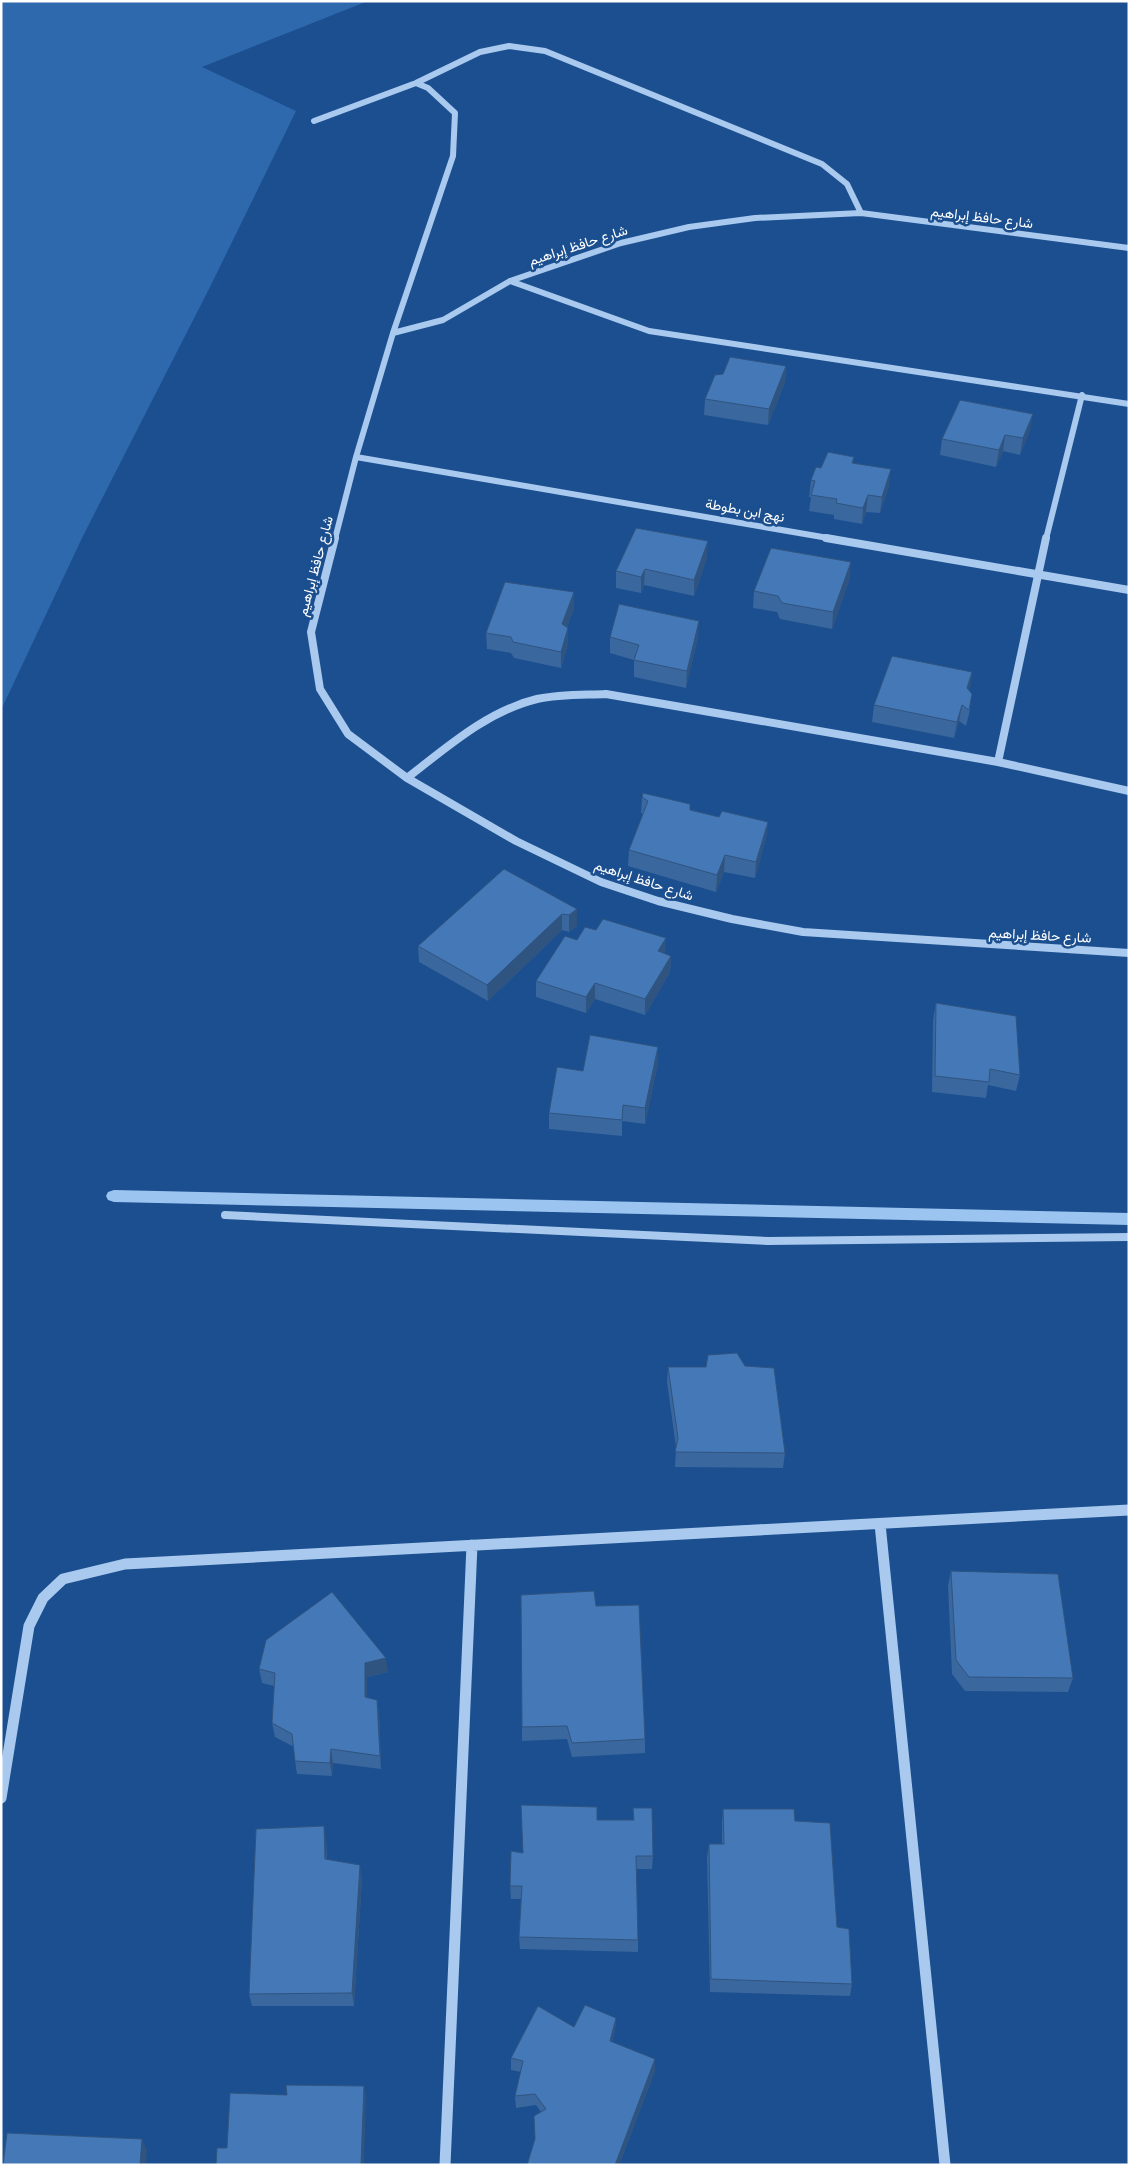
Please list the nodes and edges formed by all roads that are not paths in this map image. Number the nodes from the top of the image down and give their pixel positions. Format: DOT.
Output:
graph roads {
  1 [pos="416,83"];
  2 [pos="314,121"];
  3 [pos="861,214"];
  4 [pos="1129,248"];
  5 [pos="510,281"];
  6 [pos="393,333"];
  7 [pos="1082,395"];
  8 [pos="1129,404"];
  9 [pos="356,457"];
  10 [pos="1037,573"];
  11 [pos="1129,590"];
  12 [pos="998,762"];
  13 [pos="407,778"];
  14 [pos="1129,792"];
  15 [pos="1129,953"];
  16 [pos="225,1215"];
  17 [pos="1129,1237"];
  18 [pos="1129,1510"];
  19 [pos="880,1524"];
  20 [pos="472,1545"];
  21 [pos="1,1798"];
  22 [pos="445,2165"];
  23 [pos="946,2165"];
  1 -- 2 [label="street"];
  1 -- 3 [label="street"];
  1 -- 6 [label="street"];
  3 -- 4 [label="street, شارع حافظ إبراهيم"];
  3 -- 5 [label="street, شارع حافظ إبراهيم"];
  5 -- 6 [label="street, شارع حافظ إبراهيم"];
  5 -- 7 [label="street"];
  6 -- 9 [label="street, شارع حافظ إبراهيم"];
  7 -- 8 [label="street"];
  7 -- 10 [label="street"];
  9 -- 10 [label="street, نهج ابن بطوطة"];
  9 -- 13 [label="street, شارع حافظ إبراهيم"];
  10 -- 11 [label="street, نهج ابن بطوطة"];
  10 -- 12 [label="street"];
  12 -- 13 [label="street"];
  12 -- 14 [label="street"];
  13 -- 15 [label="street, شارع حافظ إبراهيم"];
  16 -- 17 [label="street"];
  18 -- 19 [label="street"];
  19 -- 20 [label="street"];
  19 -- 23 [label="street"];
  20 -- 21 [label="street"];
  20 -- 22 [label="street"];
}
